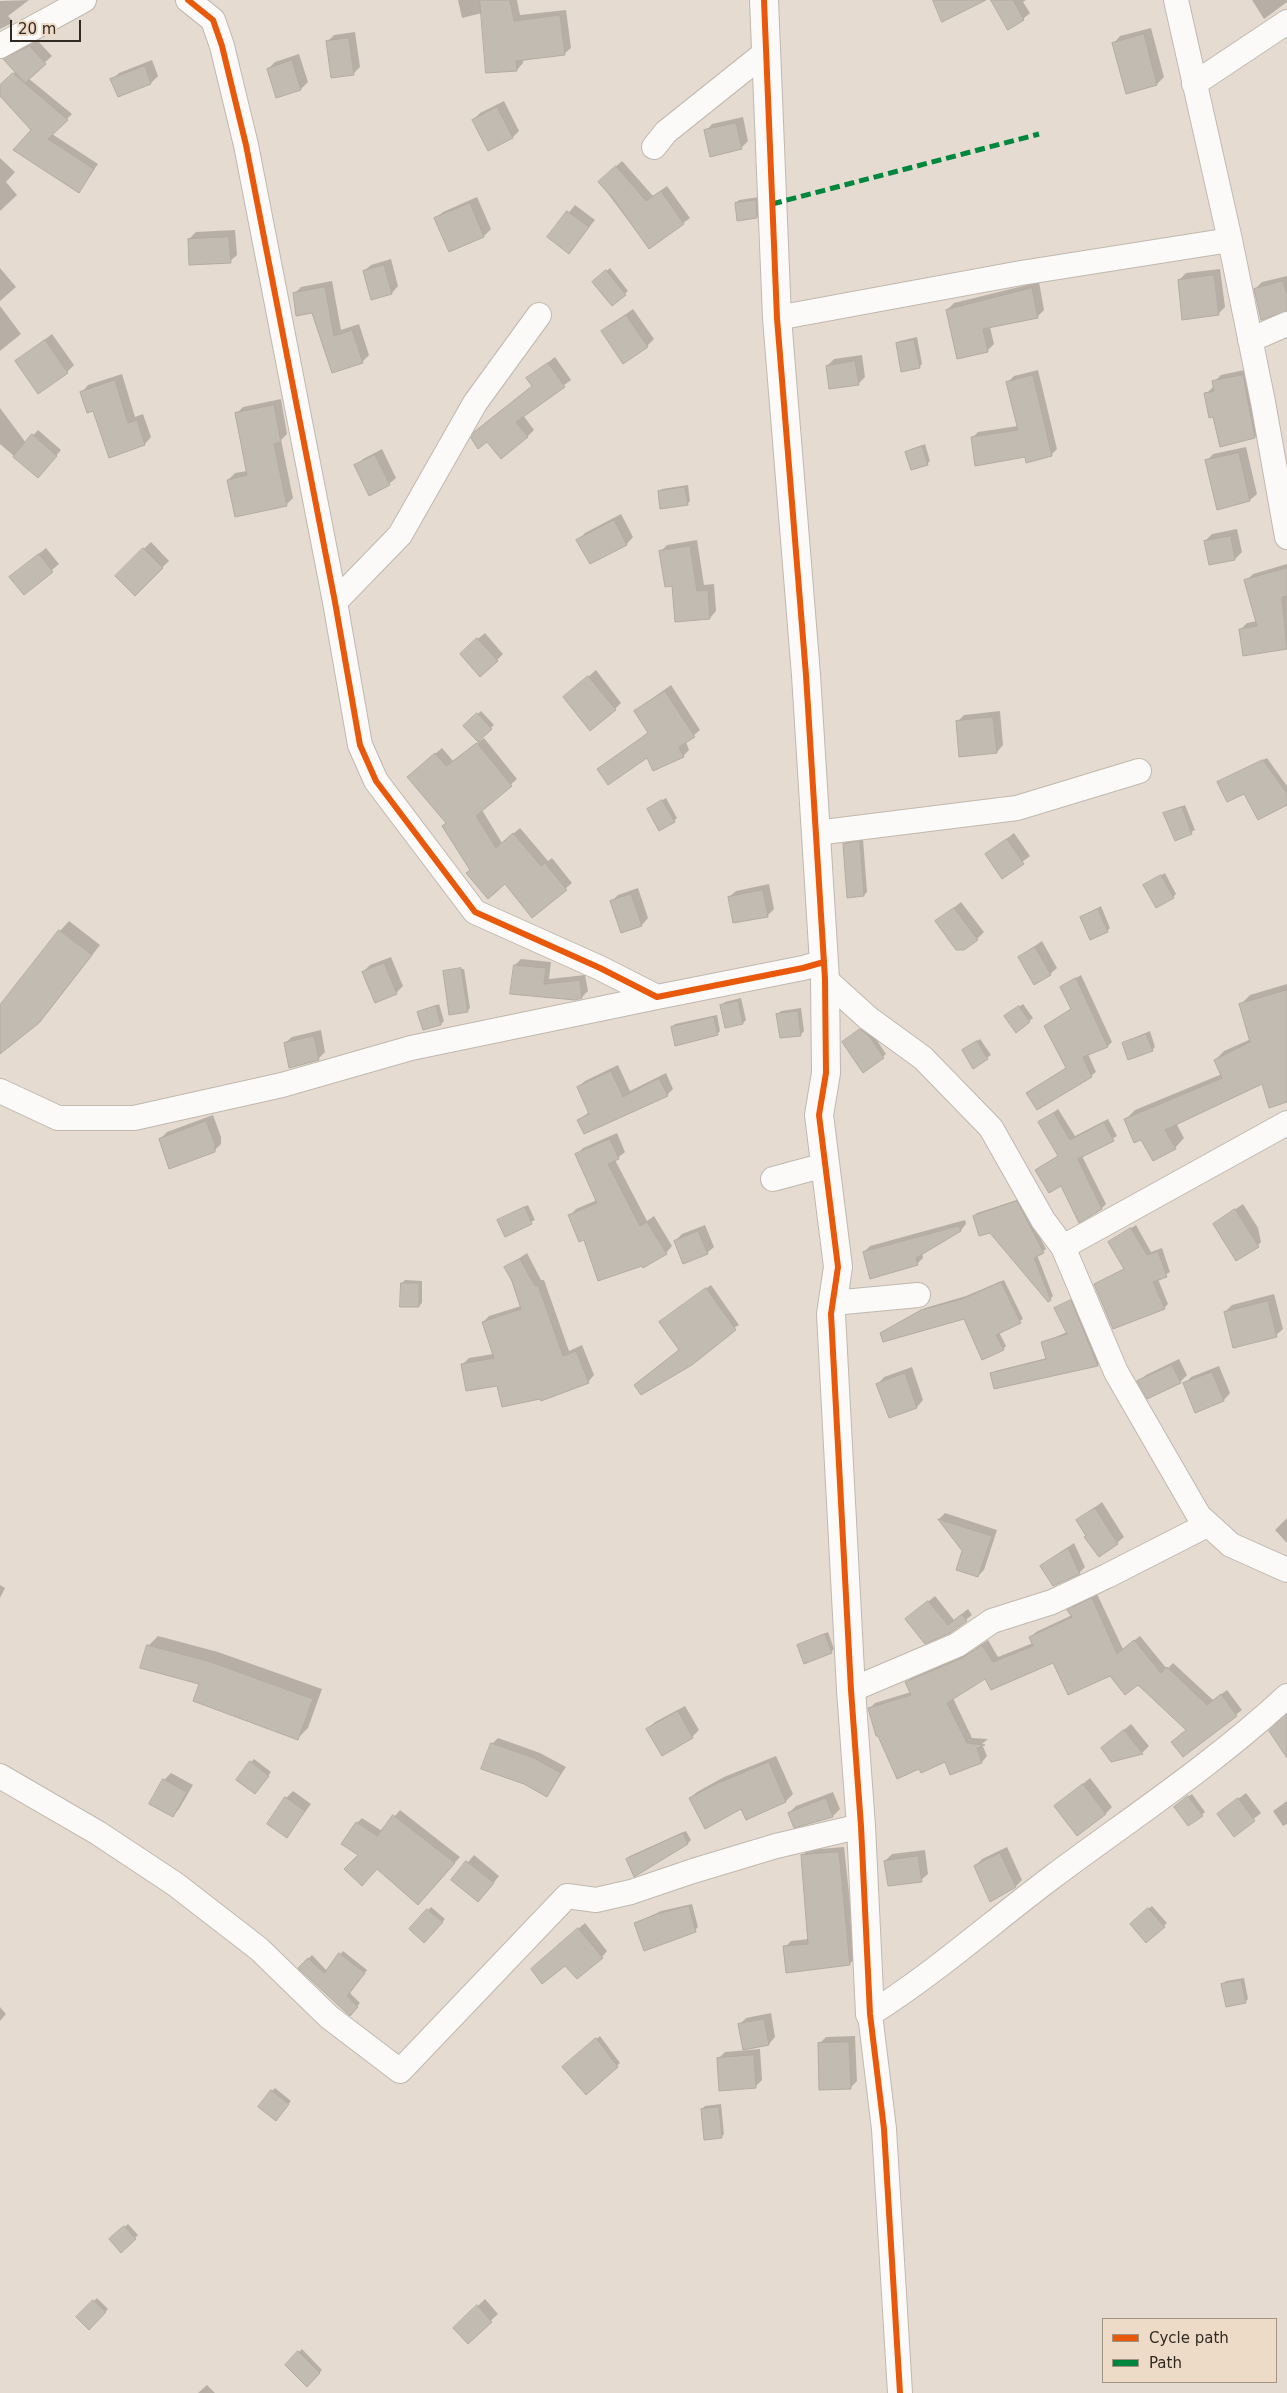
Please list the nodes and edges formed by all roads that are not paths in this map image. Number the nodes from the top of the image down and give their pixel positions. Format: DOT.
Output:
graph roads {
  1 [pos="84,0"];
  2 [pos="188,0"];
  3 [pos="764,0"];
  4 [pos="1176,0"];
  5 [pos="1287,22"];
  6 [pos="0,46"];
  7 [pos="766,52"];
  8 [pos="1194,84"];
  9 [pos="654,147"];
  10 [pos="1230,240"];
  11 [pos="539,315"];
  12 [pos="777,318"];
  13 [pos="1287,324"];
  14 [pos="1250,340"];
  15 [pos="1287,537"];
  16 [pos="336,602"];
  17 [pos="1138,771"];
  18 [pos="816,833"];
  19 [pos="825,970"];
  20 [pos="657,997"];
  21 [pos="0,1091"];
  22 [pos="1287,1123"];
  23 [pos="826,1165"];
  24 [pos="773,1179"];
  25 [pos="1063,1247"];
  26 [pos="918,1295"];
  27 [pos="832,1302"];
  28 [pos="1208,1525"];
  29 [pos="1287,1570"];
  30 [pos="850,1690"];
  31 [pos="1287,1696"];
  32 [pos="0,1776"];
  33 [pos="862,1826"];
  34 [pos="870,2014"];
  35 [pos="900,2393"];
  1 -- 6 [label="street"];
  2 -- 16 [label="street"];
  3 -- 7 [label="street"];
  4 -- 8 [label="street"];
  5 -- 8 [label="street"];
  7 -- 9 [label="street"];
  7 -- 12 [label="street"];
  8 -- 10 [label="street"];
  10 -- 12 [label="street"];
  10 -- 14 [label="street"];
  11 -- 16 [label="street"];
  12 -- 18 [label="street"];
  13 -- 14 [label="street"];
  14 -- 15 [label="street"];
  16 -- 20 [label="street"];
  17 -- 18 [label="street"];
  18 -- 19 [label="street"];
  19 -- 20 [label="street"];
  19 -- 23 [label="street"];
  19 -- 25 [label="street"];
  20 -- 21 [label="street"];
  22 -- 25 [label="street"];
  23 -- 24 [label="street"];
  23 -- 27 [label="street"];
  25 -- 28 [label="street"];
  26 -- 27 [label="street"];
  27 -- 30 [label="street"];
  28 -- 29 [label="street"];
  28 -- 30 [label="street"];
  30 -- 33 [label="street"];
  31 -- 34 [label="street"];
  32 -- 33 [label="street"];
  33 -- 34 [label="street"];
  34 -- 35 [label="street"];
}
